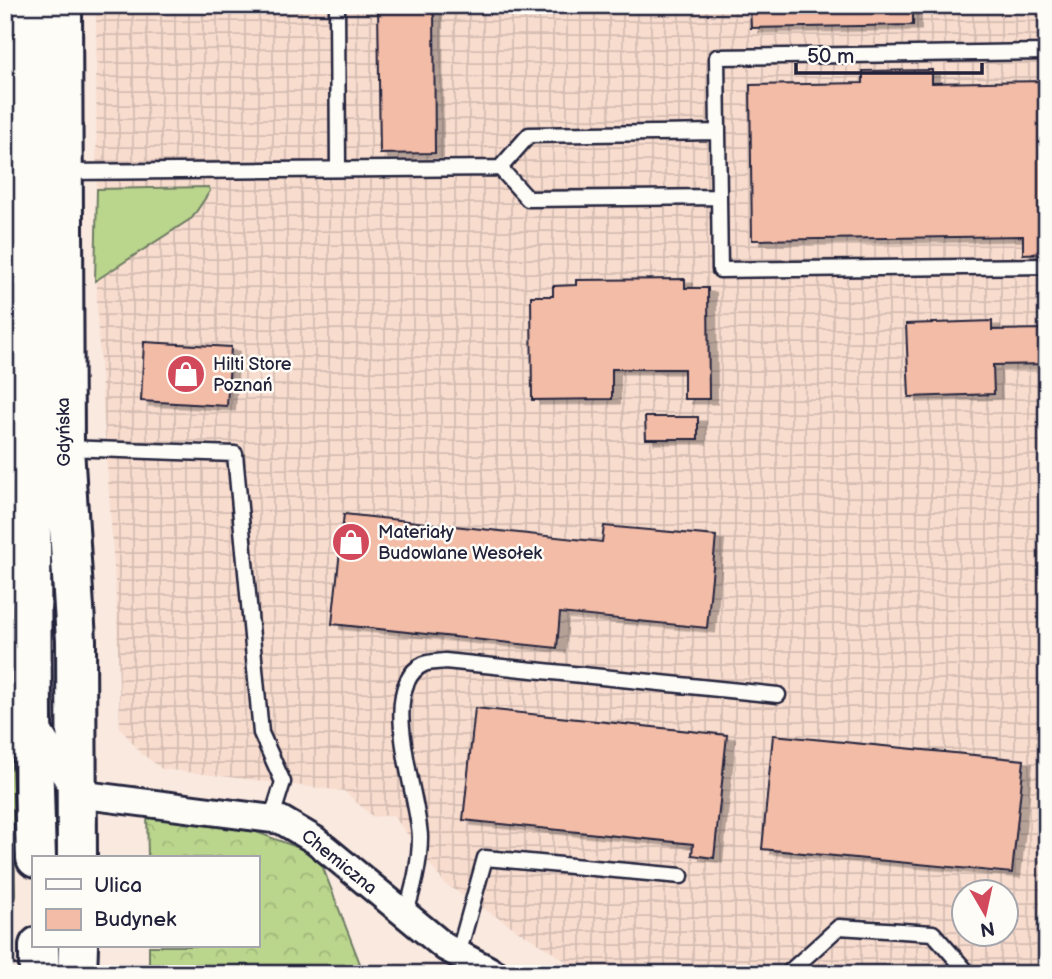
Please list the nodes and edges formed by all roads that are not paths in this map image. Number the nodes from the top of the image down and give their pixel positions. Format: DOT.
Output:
graph roads {
  1 [pos="28,5"];
  2 [pos="62,5"];
  3 [pos="337,5"];
  4 [pos="1047,52"];
  5 [pos="718,132"];
  6 [pos="500,168"];
  7 [pos="338,169"];
  8 [pos="64,172"];
  9 [pos="719,197"];
  10 [pos="1047,266"];
  11 [pos="64,448"];
  12 [pos="778,695"];
  13 [pos="32,720"];
  14 [pos="77,794"];
  15 [pos="272,817"];
  16 [pos="36,847"];
  17 [pos="77,856"];
  18 [pos="681,876"];
  19 [pos="405,916"];
  20 [pos="39,948"];
  21 [pos="78,948"];
  22 [pos="458,956"];
  23 [pos="39,974"];
  24 [pos="77,974"];
  25 [pos="496,974"];
  26 [pos="787,974"];
  27 [pos="969,974"];
  1 -- 13 [label="main road, Gdyńska"];
  2 -- 8 [label="main road, Gdyńska"];
  3 -- 7 [label="lane"];
  4 -- 5 [label="lane"];
  5 -- 6 [label="lane"];
  5 -- 9 [label="lane"];
  6 -- 7 [label="lane"];
  6 -- 9 [label="lane"];
  7 -- 8 [label="lane"];
  8 -- 11 [label="main road, Gdyńska"];
  9 -- 10 [label="lane"];
  11 -- 14 [label="main road, Gdyńska"];
  11 -- 15 [label="lane"];
  12 -- 19 [label="lane"];
  13 -- 14 [label="street"];
  13 -- 16 [label="main road, Gdyńska"];
  14 -- 15 [label="street, Chemiczna"];
  14 -- 16 [label="street"];
  14 -- 17 [label="main road, Gdyńska"];
  15 -- 19 [label="street, Chemiczna"];
  18 -- 22 [label="lane"];
  19 -- 22 [label="street, Chemiczna"];
  20 -- 23 [label="main road"];
  21 -- 24 [label="main road"];
  22 -- 25 [label="street, Chemiczna"];
  26 -- 27 [label="lane"];
}
